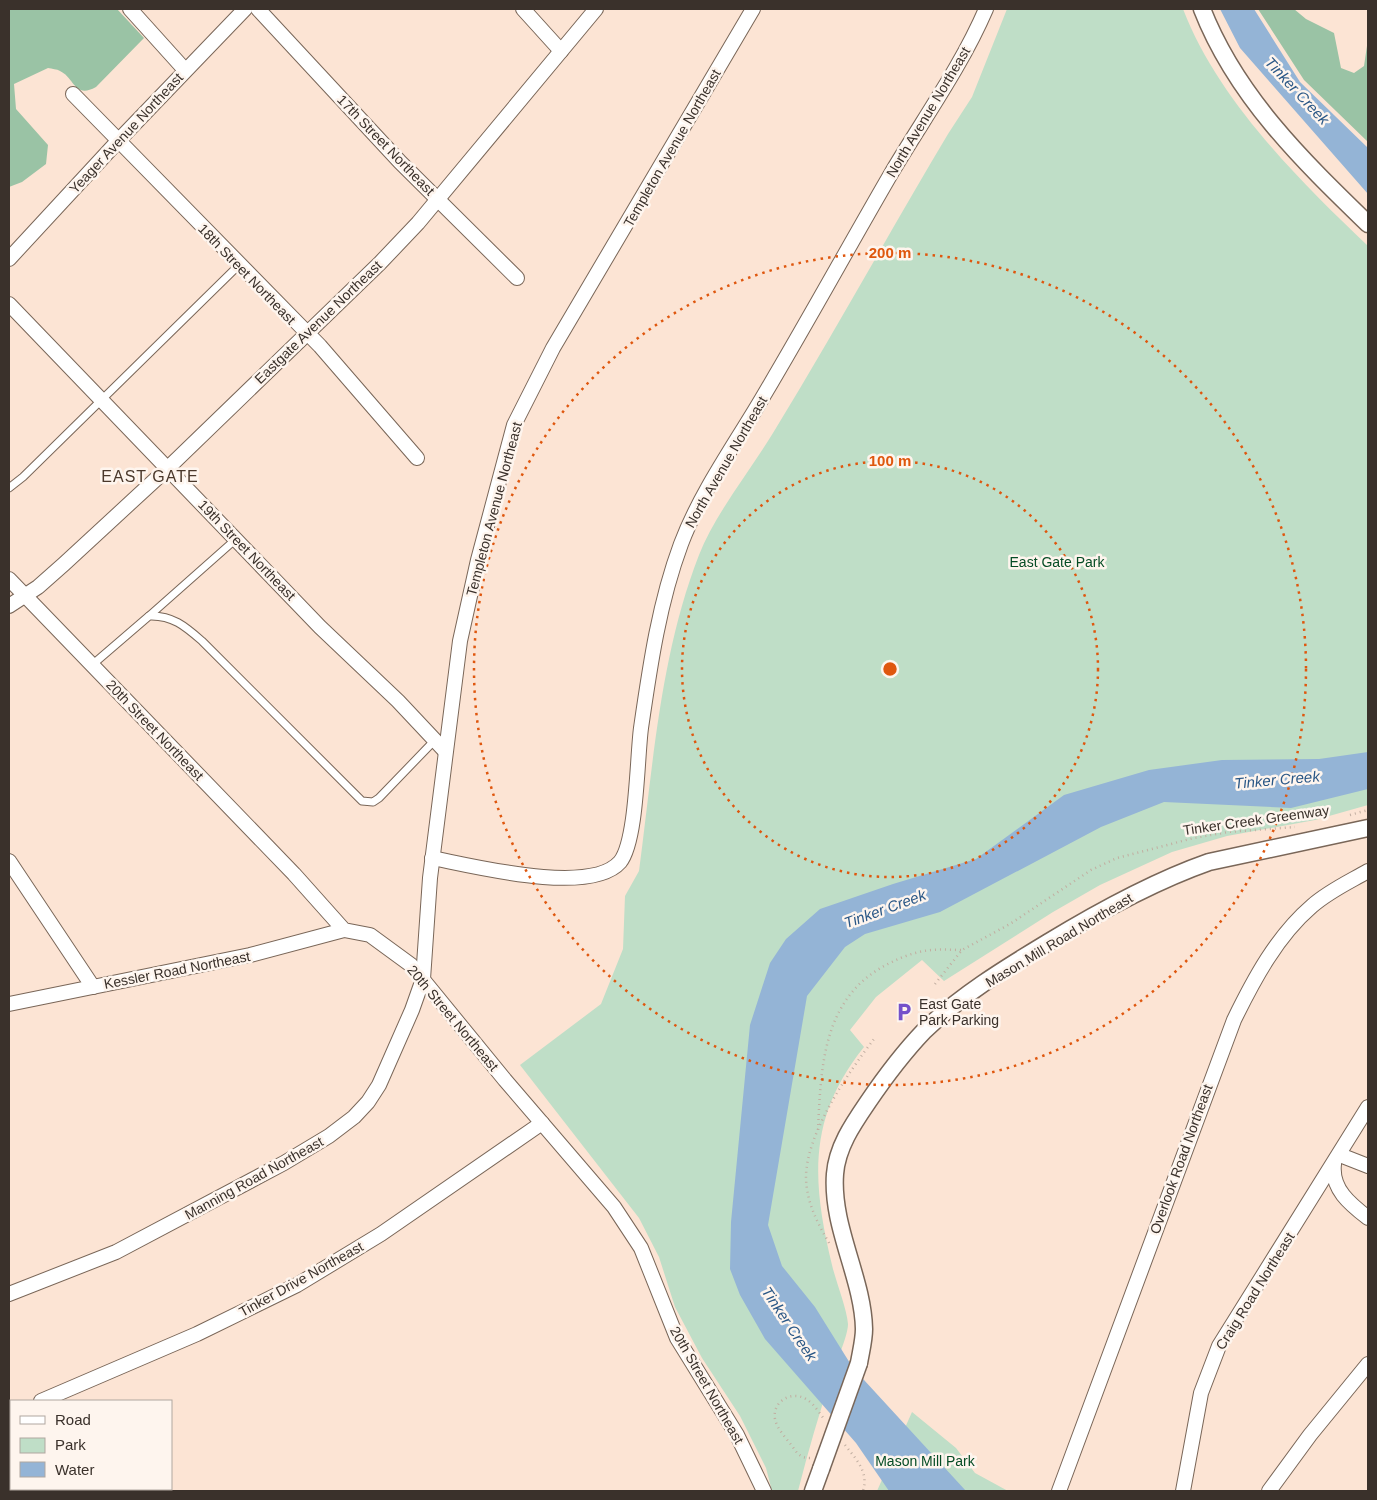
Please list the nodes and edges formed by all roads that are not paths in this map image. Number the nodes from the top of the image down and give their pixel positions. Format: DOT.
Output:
graph roads {
  1 [pos="130,9"];
  2 [pos="245,9"];
  3 [pos="258,9"];
  4 [pos="523,9"];
  5 [pos="596,9"];
  6 [pos="753,9"];
  7 [pos="986,9"];
  8 [pos="1202,9"];
  9 [pos="561,51"];
  10 [pos="185,70"];
  11 [pos="73,94"];
  12 [pos="119,140"];
  13 [pos="438,198"];
  14 [pos="1368,224"];
  15 [pos="9,259"];
  16 [pos="239,265"];
  17 [pos="517,278"];
  18 [pos="9,304"];
  19 [pos="306,333"];
  20 [pos="102,399"];
  21 [pos="417,458"];
  22 [pos="168,468"];
  23 [pos="9,488"];
  24 [pos="236,539"];
  25 [pos="9,579"];
  26 [pos="25,595"];
  27 [pos="9,606"];
  28 [pos="149,616"];
  29 [pos="92,666"];
  30 [pos="435,740"];
  31 [pos="445,751"];
  32 [pos="1368,828"];
  33 [pos="432,858"];
  34 [pos="9,861"];
  35 [pos="1368,871"];
  36 [pos="344,930"];
  37 [pos="423,979"];
  38 [pos="93,987"];
  39 [pos="9,1004"];
  40 [pos="1368,1107"];
  41 [pos="542,1123"];
  42 [pos="1337,1160"];
  43 [pos="1368,1166"];
  44 [pos="1368,1218"];
  45 [pos="9,1294"];
  46 [pos="1368,1364"];
  47 [pos="42,1400"];
  48 [pos="764,1491"];
  49 [pos="813,1491"];
  50 [pos="1059,1491"];
  51 [pos="1183,1491"];
  52 [pos="1269,1491"];
  1 -- 10 [label="street"];
  2 -- 10 [label="street, Yeager Avenue Northeast"];
  3 -- 13 [label="street, 17th Street Northeast"];
  4 -- 9 [label="street"];
  5 -- 9 [label="street, Eastgate Avenue Northeast"];
  6 -- 31 [label="street, Templeton Avenue Northeast"];
  7 -- 33 [label="street, North Avenue Northeast"];
  8 -- 14 [label="street"];
  9 -- 13 [label="street, Eastgate Avenue Northeast"];
  10 -- 12 [label="street, Yeager Avenue Northeast"];
  11 -- 12 [label="street, 18th Street Northeast"];
  12 -- 15 [label="street, Yeager Avenue Northeast"];
  12 -- 16 [label="street, 18th Street Northeast"];
  13 -- 17 [label="street, 17th Street Northeast"];
  13 -- 19 [label="street, Eastgate Avenue Northeast"];
  16 -- 19 [label="street, 18th Street Northeast"];
  16 -- 20 [label="lane"];
  18 -- 20 [label="street, 19th Street Northeast"];
  19 -- 21 [label="street, 18th Street Northeast"];
  19 -- 22 [label="street, Eastgate Avenue Northeast"];
  20 -- 22 [label="street, 19th Street Northeast"];
  20 -- 23 [label="lane"];
  22 -- 24 [label="street, 19th Street Northeast"];
  22 -- 26 [label="street, Eastgate Avenue Northeast"];
  24 -- 28 [label="lane"];
  24 -- 30 [label="street, 19th Street Northeast"];
  25 -- 26 [label="street, 20th Street Northeast"];
  26 -- 27 [label="street, Eastgate Avenue Northeast"];
  26 -- 29 [label="street, 20th Street Northeast"];
  28 -- 29 [label="lane"];
  28 -- 30 [label="lane"];
  29 -- 36 [label="street, 20th Street Northeast"];
  30 -- 31 [label="street, 19th Street Northeast"];
  31 -- 33 [label="street, Templeton Avenue Northeast"];
  32 -- 49 [label="street, Mason Mill Road Northeast, bridge"];
  33 -- 37 [label="street, Templeton Avenue Northeast"];
  34 -- 38 [label="street"];
  35 -- 50 [label="street, Overlook Road Northeast"];
  36 -- 37 [label="street, 20th Street Northeast"];
  36 -- 38 [label="street, Kessler Road Northeast"];
  37 -- 41 [label="street, 20th Street Northeast"];
  37 -- 45 [label="street, Manning Road Northeast"];
  38 -- 39 [label="street, Kessler Road Northeast"];
  40 -- 42 [label="street, Craig Road Northeast"];
  41 -- 47 [label="street, Tinker Drive Northeast"];
  41 -- 48 [label="street, 20th Street Northeast"];
  42 -- 43 [label="street"];
  42 -- 44 [label="street"];
  42 -- 51 [label="street, Craig Road Northeast"];
  46 -- 52 [label="street"];
}
